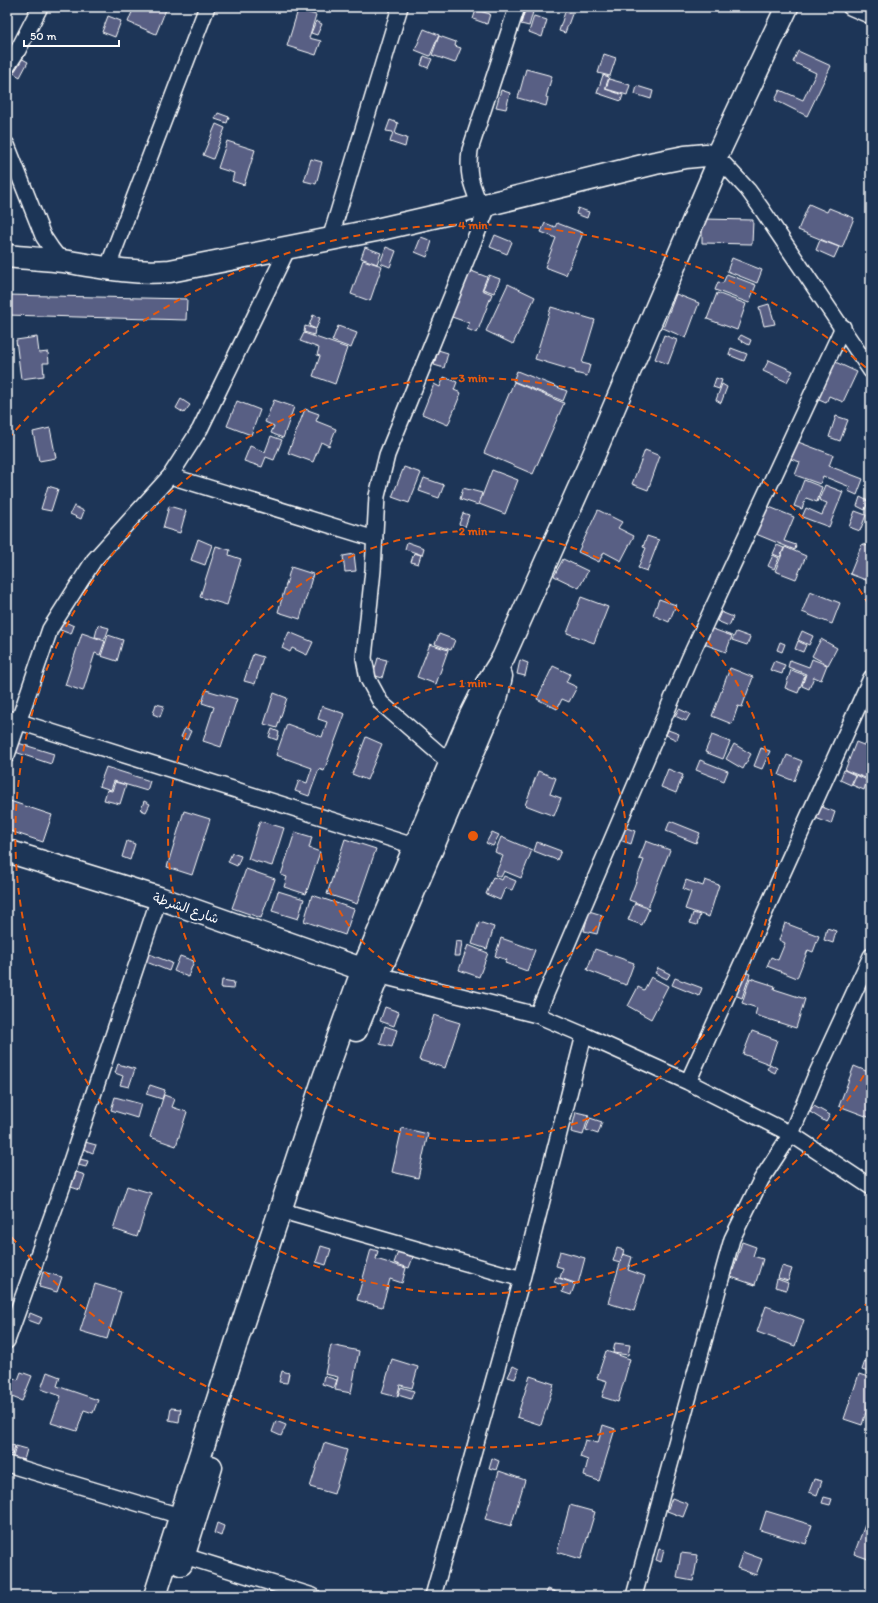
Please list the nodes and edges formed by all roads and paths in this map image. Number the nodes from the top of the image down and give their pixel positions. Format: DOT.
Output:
graph roads {
  1 [pos="40,7"];
  2 [pos="207,7"];
  3 [pos="400,7"];
  4 [pos="517,7"];
  5 [pos="787,7"];
  6 [pos="850,7"];
  7 [pos="871,16"];
  8 [pos="7,66"];
  9 [pos="7,145"];
  10 [pos="717,159"];
  11 [pos="485,205"];
  12 [pos="330,239"];
  13 [pos="288,248"];
  14 [pos="7,256"];
  15 [pos="61,261"];
  16 [pos="107,269"];
  17 [pos="842,327"];
  18 [pos="871,371"];
  19 [pos="170,476"];
  20 [pos="374,540"];
  21 [pos="503,658"];
  22 [pos="871,678"];
  23 [pos="13,720"];
  24 [pos="7,755"];
  25 [pos="450,762"];
  26 [pos="414,846"];
  27 [pos="7,851"];
  28 [pos="159,898"];
  29 [pos="871,956"];
  30 [pos="370,972"];
  31 [pos="537,1016"];
  32 [pos="584,1035"];
  33 [pos="688,1082"];
  34 [pos="791,1134"];
  35 [pos="871,1187"];
  36 [pos="293,1214"];
  37 [pos="522,1279"];
  38 [pos="7,1341"];
  39 [pos="7,1464"];
  40 [pos="187,1519"];
  41 [pos="176,1554"];
  42 [pos="155,1596"];
  43 [pos="171,1596"];
  44 [pos="313,1596"];
  45 [pos="433,1596"];
  46 [pos="634,1596"];
  1 -- 8 [label="street"];
  2 -- 16 [label="street"];
  3 -- 12 [label="street"];
  4 -- 11 [label="street"];
  5 -- 10 [label="main road"];
  6 -- 7 [label="street"];
  9 -- 15 [label="street"];
  10 -- 11 [label="main road"];
  10 -- 17 [label="street"];
  10 -- 21 [label="main road"];
  11 -- 12 [label="main road"];
  11 -- 20 [label="street"];
  12 -- 13 [label="main road"];
  13 -- 16 [label="main road"];
  13 -- 19 [label="street"];
  14 -- 15 [label="main road"];
  15 -- 16 [label="main road"];
  17 -- 18 [label="street"];
  17 -- 31 [label="street"];
  19 -- 20 [label="street"];
  19 -- 23 [label="street"];
  20 -- 25 [label="street"];
  21 -- 25 [label="main road"];
  21 -- 30 [label="main road"];
  22 -- 33 [label="street"];
  23 -- 24 [label="street"];
  23 -- 26 [label="street"];
  25 -- 26 [label="main road"];
  26 -- 30 [label="main road"];
  27 -- 28 [label="main road, شارع الشرطة"];
  28 -- 30 [label="main road, شارع الشرطة"];
  28 -- 38 [label="street"];
  29 -- 34 [label="street"];
  30 -- 31 [label="street"];
  30 -- 36 [label="main road"];
  30 -- 40 [label="main road"];
  31 -- 32 [label="street"];
  32 -- 33 [label="street"];
  32 -- 37 [label="street"];
  33 -- 34 [label="street"];
  34 -- 35 [label="street"];
  34 -- 46 [label="street"];
  36 -- 37 [label="street"];
  36 -- 40 [label="main road"];
  37 -- 45 [label="street"];
  39 -- 40 [label="street"];
  40 -- 41 [label="main road"];
  41 -- 42 [label="main road"];
  41 -- 43 [label="main road"];
  41 -- 44 [label="street"];
}
